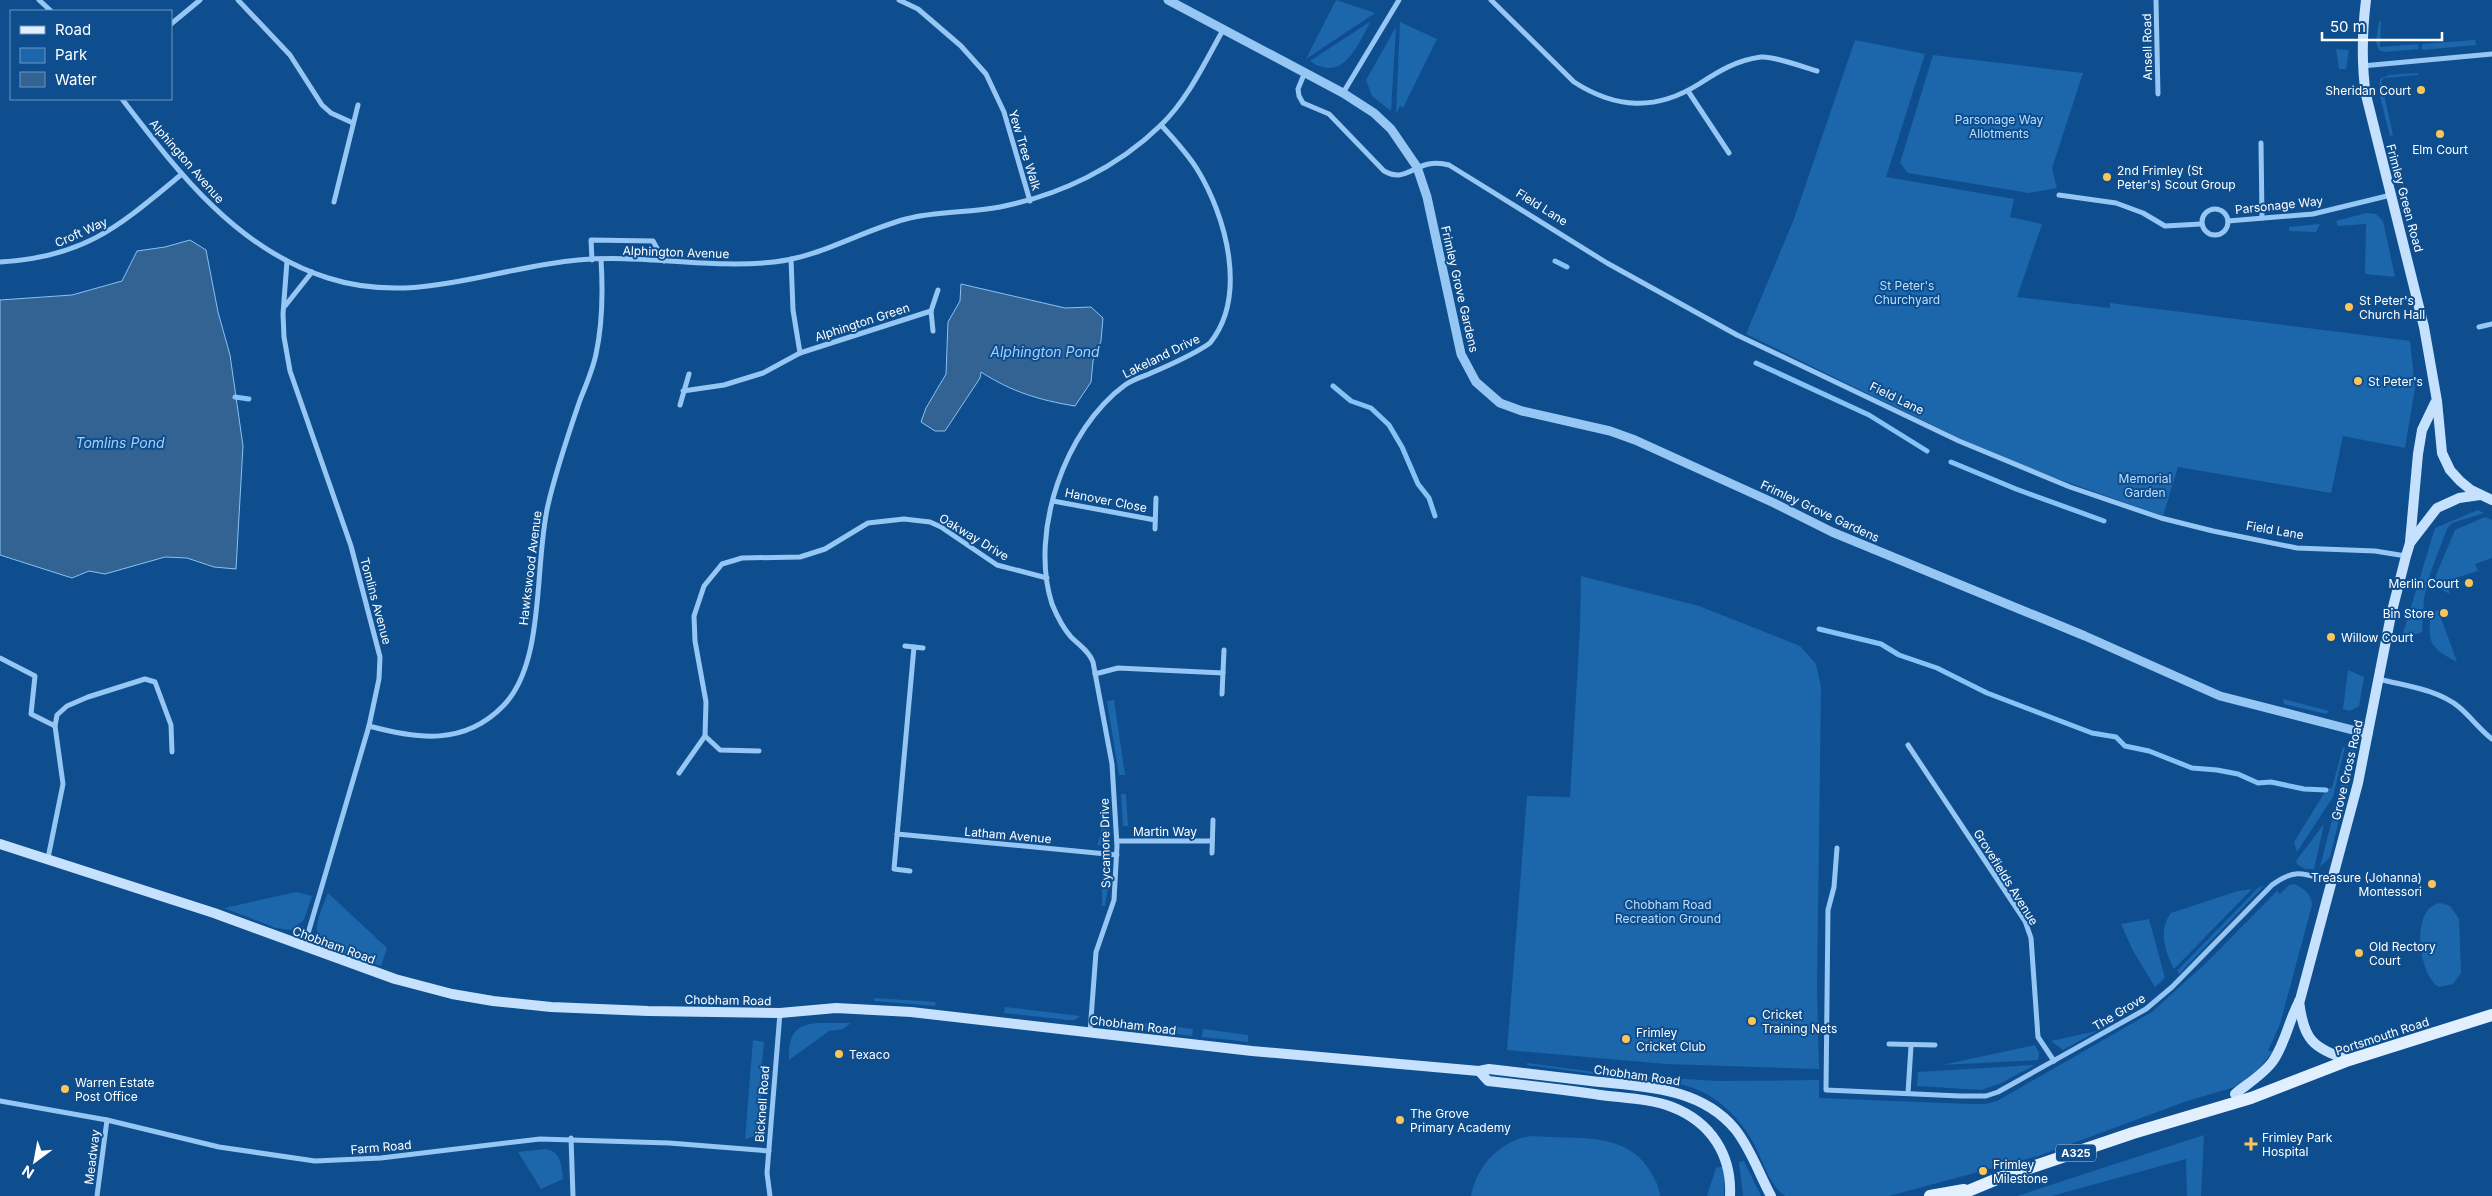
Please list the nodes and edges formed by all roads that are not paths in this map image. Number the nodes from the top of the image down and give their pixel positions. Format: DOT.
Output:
graph roads {
  1 [pos="39,0"];
  2 [pos="200,0"];
  3 [pos="238,0"];
  4 [pos="899,0"];
  5 [pos="1168,0"];
  6 [pos="1399,0"];
  7 [pos="1491,0"];
  8 [pos="2156,0"];
  9 [pos="2366,0"];
  10 [pos="50,10"];
  11 [pos="172,23"];
  12 [pos="1223,30"];
  13 [pos="2492,54"];
  14 [pos="2362,66"];
  15 [pos="1817,70"];
  16 [pos="1305,72"];
  17 [pos="1688,90"];
  18 [pos="1343,93"];
  19 [pos="2158,94"];
  20 [pos="123,100"];
  21 [pos="358,104"];
  22 [pos="353,123"];
  23 [pos="1161,125"];
  24 [pos="2261,142"];
  25 [pos="1730,153"];
  26 [pos="1417,167"];
  27 [pos="182,174"];
  28 [pos="2060,195"];
  29 [pos="2391,195"];
  30 [pos="1030,201"];
  31 [pos="334,202"];
  32 [pos="2262,218"];
  33 [pos="2228,221"];
  34 [pos="2201,224"];
  35 [pos="602,259"];
  36 [pos="791,259"];
  37 [pos="592,260"];
  38 [pos="287,261"];
  39 [pos="664,261"];
  40 [pos="0,262"];
  41 [pos="312,272"];
  42 [pos="938,290"];
  43 [pos="285,306"];
  44 [pos="931,311"];
  45 [pos="2492,324"];
  46 [pos="2479,327"];
  47 [pos="932,331"];
  48 [pos="800,353"];
  49 [pos="689,374"];
  50 [pos="683,391"];
  51 [pos="2436,401"];
  52 [pos="680,404"];
  53 [pos="2480,495"];
  54 [pos="1156,498"];
  55 [pos="2492,500"];
  56 [pos="1053,501"];
  57 [pos="1155,520"];
  58 [pos="1155,529"];
  59 [pos="2410,543"];
  60 [pos="2406,556"];
  61 [pos="1047,578"];
  62 [pos="905,646"];
  63 [pos="914,647"];
  64 [pos="923,648"];
  65 [pos="1224,650"];
  66 [pos="1088,652"];
  67 [pos="0,658"];
  68 [pos="1223,673"];
  69 [pos="1096,674"];
  70 [pos="2379,679"];
  71 [pos="1222,694"];
  72 [pos="55,726"];
  73 [pos="369,726"];
  74 [pos="2368,734"];
  75 [pos="705,736"];
  76 [pos="2492,739"];
  77 [pos="1908,745"];
  78 [pos="759,751"];
  79 [pos="172,752"];
  80 [pos="679,773"];
  81 [pos="1213,820"];
  82 [pos="897,834"];
  83 [pos="1117,840"];
  84 [pos="1212,841"];
  85 [pos="0,844"];
  86 [pos="1837,848"];
  87 [pos="1212,853"];
  88 [pos="1117,855"];
  89 [pos="48,858"];
  90 [pos="910,871"];
  91 [pos="2332,882"];
  92 [pos="304,947"];
  93 [pos="2299,1001"];
  94 [pos="780,1013"];
  95 [pos="2492,1015"];
  96 [pos="1090,1032"];
  97 [pos="1889,1044"];
  98 [pos="1935,1045"];
  99 [pos="1911,1046"];
  100 [pos="2349,1060"];
  101 [pos="2054,1061"];
  102 [pos="1478,1071"];
  103 [pos="2280,1085"];
  104 [pos="1908,1094"];
  105 [pos="2234,1094"];
  106 [pos="0,1101"];
  107 [pos="2180,1118"];
  108 [pos="107,1120"];
  109 [pos="571,1138"];
  110 [pos="769,1151"];
  111 [pos="1972,1188"];
  112 [pos="97,1196"];
  113 [pos="573,1196"];
  114 [pos="770,1196"];
  115 [pos="1730,1196"];
  116 [pos="1771,1196"];
  117 [pos="1930,1196"];
  118 [pos="1956,1196"];
  1 -- 10 [label="street"];
  2 -- 11 [label="street"];
  3 -- 22 [label="street"];
  4 -- 30 [label="street, Yew Tree Walk"];
  5 -- 12 [label="street"];
  6 -- 18 [label="street"];
  7 -- 17 [label="street"];
  8 -- 19 [label="street, Ansell Road"];
  9 -- 14 [label="main road, Frimley Green Road"];
  12 -- 16 [label="street"];
  12 -- 23 [label="street, Alphington Avenue"];
  13 -- 14 [label="street"];
  14 -- 29 [label="main road, Frimley Green Road"];
  15 -- 17 [label="street"];
  16 -- 18 [label="street"];
  16 -- 26 [label="street, Field Lane"];
  17 -- 25 [label="street"];
  18 -- 26 [label="street"];
  20 -- 27 [label="street, Alphington Avenue"];
  21 -- 22 [label="street"];
  22 -- 31 [label="street"];
  23 -- 30 [label="street, Alphington Avenue"];
  23 -- 56 [label="street, Lakeland Drive"];
  24 -- 32 [label="street"];
  26 -- 60 [label="street, Field Lane"];
  26 -- 74 [label="street, Frimley Grove Gardens"];
  27 -- 38 [label="street, Alphington Avenue"];
  27 -- 40 [label="street, Croft Way"];
  28 -- 34 [label="street"];
  29 -- 32 [label="street, Parsonage Way"];
  29 -- 51 [label="main road, Frimley Green Road"];
  30 -- 36 [label="street, Alphington Avenue"];
  32 -- 33 [label="street, Parsonage Way"];
  33 -- 34 [label="street, Parsonage Way"];
  33 -- 34 [label="street, Parsonage Way"];
  35 -- 37 [label="street, Alphington Avenue"];
  35 -- 39 [label="street, Alphington Avenue"];
  35 -- 73 [label="street, Hawkswood Avenue"];
  36 -- 39 [label="street, Alphington Avenue"];
  36 -- 48 [label="street, Alphington Green"];
  37 -- 39 [label="street"];
  37 -- 41 [label="street, Alphington Avenue"];
  38 -- 41 [label="street, Alphington Avenue"];
  38 -- 43 [label="street, Tomlins Avenue"];
  41 -- 43 [label="street"];
  42 -- 44 [label="street"];
  43 -- 73 [label="street, Tomlins Avenue"];
  44 -- 47 [label="street"];
  44 -- 48 [label="street, Alphington Green"];
  45 -- 46 [label="street"];
  48 -- 50 [label="street, Alphington Green"];
  49 -- 50 [label="street"];
  50 -- 52 [label="street"];
  51 -- 53 [label="main road, Frimley Green Road"];
  51 -- 59 [label="main road, Grove Cross Road"];
  53 -- 55 [label="main road, Frimley Green Road"];
  53 -- 59 [label="main road, Grove Cross Road"];
  54 -- 57 [label="street, Hanover Close"];
  56 -- 57 [label="street, Hanover Close"];
  56 -- 61 [label="street, Lakeland Drive"];
  57 -- 58 [label="street, Hanover Close"];
  59 -- 60 [label="main road, Grove Cross Road"];
  60 -- 70 [label="main road, Grove Cross Road"];
  61 -- 66 [label="street, Lakeland Drive"];
  61 -- 75 [label="street, Oakway Drive"];
  62 -- 63 [label="street"];
  63 -- 64 [label="street"];
  63 -- 82 [label="street"];
  65 -- 68 [label="street"];
  66 -- 69 [label="street, Sycamore Drive"];
  67 -- 72 [label="street"];
  68 -- 69 [label="street"];
  68 -- 71 [label="street"];
  69 -- 83 [label="street, Sycamore Drive"];
  70 -- 74 [label="main road, Grove Cross Road"];
  70 -- 76 [label="street"];
  72 -- 79 [label="street"];
  72 -- 89 [label="street"];
  73 -- 92 [label="street, Tomlins Avenue"];
  74 -- 91 [label="main road, Grove Cross Road"];
  75 -- 78 [label="street"];
  75 -- 80 [label="street"];
  77 -- 101 [label="street, Grovefields Avenue"];
  81 -- 84 [label="street, Martin Way"];
  82 -- 88 [label="street, Latham Avenue"];
  82 -- 90 [label="street"];
  83 -- 84 [label="street, Martin Way"];
  83 -- 88 [label="street, Sycamore Drive"];
  84 -- 87 [label="street, Martin Way"];
  85 -- 89 [label="main road, Chobham Road"];
  86 -- 104 [label="street, The Grove"];
  88 -- 96 [label="street, Sycamore Drive"];
  89 -- 92 [label="main road, Chobham Road"];
  91 -- 93 [label="main road, Grove Cross Road"];
  91 -- 101 [label="street, The Grove"];
  92 -- 94 [label="main road, Chobham Road"];
  93 -- 100 [label="main road, Grove Cross Road"];
  93 -- 105 [label="main road, Grove Cross Road"];
  94 -- 96 [label="main road, Chobham Road"];
  94 -- 110 [label="street, Bicknell Road"];
  95 -- 100 [label="main road, Portsmouth Road / A325"];
  96 -- 102 [label="main road, Chobham Road"];
  97 -- 99 [label="street"];
  98 -- 99 [label="street"];
  99 -- 104 [label="street"];
  100 -- 103 [label="main road, Portsmouth Road / A325"];
  101 -- 104 [label="street, The Grove"];
  102 -- 115 [label="main road, Chobham Road"];
  102 -- 116 [label="main road, Chobham Road"];
  103 -- 105 [label="main road, Portsmouth Road / A325"];
  103 -- 107 [label="main road, Portsmouth Road / A325"];
  105 -- 107 [label="main road, Portsmouth Road / A325"];
  106 -- 108 [label="street, Farm Road"];
  107 -- 111 [label="main road, Portsmouth Road / A325"];
  108 -- 109 [label="street, Farm Road"];
  108 -- 112 [label="street, Meadway"];
  109 -- 110 [label="street, Farm Road"];
  109 -- 113 [label="street"];
  110 -- 114 [label="street, Bicknell Road"];
  111 -- 117 [label="main road, Portsmouth Road / A325"];
  111 -- 118 [label="main road, Portsmouth Road / A325"];
}
